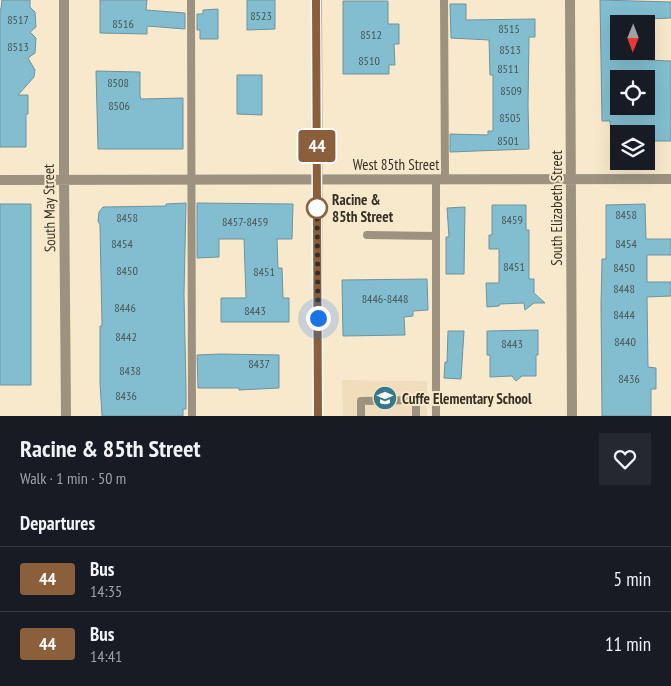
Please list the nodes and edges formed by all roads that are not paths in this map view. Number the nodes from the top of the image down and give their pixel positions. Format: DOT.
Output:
graph roads {
  1 [pos="64,0"];
  2 [pos="191,0"];
  3 [pos="316,0"];
  4 [pos="444,0"];
  5 [pos="570,0"];
  6 [pos="191,179"];
  7 [pos="317,179"];
  8 [pos="440,179"];
  9 [pos="571,179"];
  10 [pos="671,179"];
  11 [pos="0,180"];
  12 [pos="64,180"];
  13 [pos="367,235"];
  14 [pos="436,236"];
  15 [pos="66,416"];
  16 [pos="192,416"];
  17 [pos="318,416"];
  18 [pos="361,416"];
  19 [pos="416,416"];
  20 [pos="436,416"];
  21 [pos="572,416"];
  1 -- 12 [label="street, South May Street"];
  2 -- 6 [label="lane"];
  3 -- 7 [label="street"];
  4 -- 8 [label="lane"];
  5 -- 9 [label="street, South Elizabeth Street"];
  6 -- 7 [label="street, West 85th Street"];
  6 -- 12 [label="street, West 85th Street"];
  6 -- 16 [label="lane"];
  7 -- 8 [label="street, West 85th Street"];
  7 -- 17 [label="street"];
  8 -- 9 [label="street, West 85th Street"];
  8 -- 14 [label="lane"];
  9 -- 10 [label="street, West 85th Street"];
  9 -- 21 [label="street, South Elizabeth Street"];
  11 -- 12 [label="street, West 85th Street"];
  12 -- 15 [label="street, South May Street"];
  13 -- 14 [label="lane"];
  14 -- 20 [label="lane"];
  18 -- 19 [label="lane"];
}
